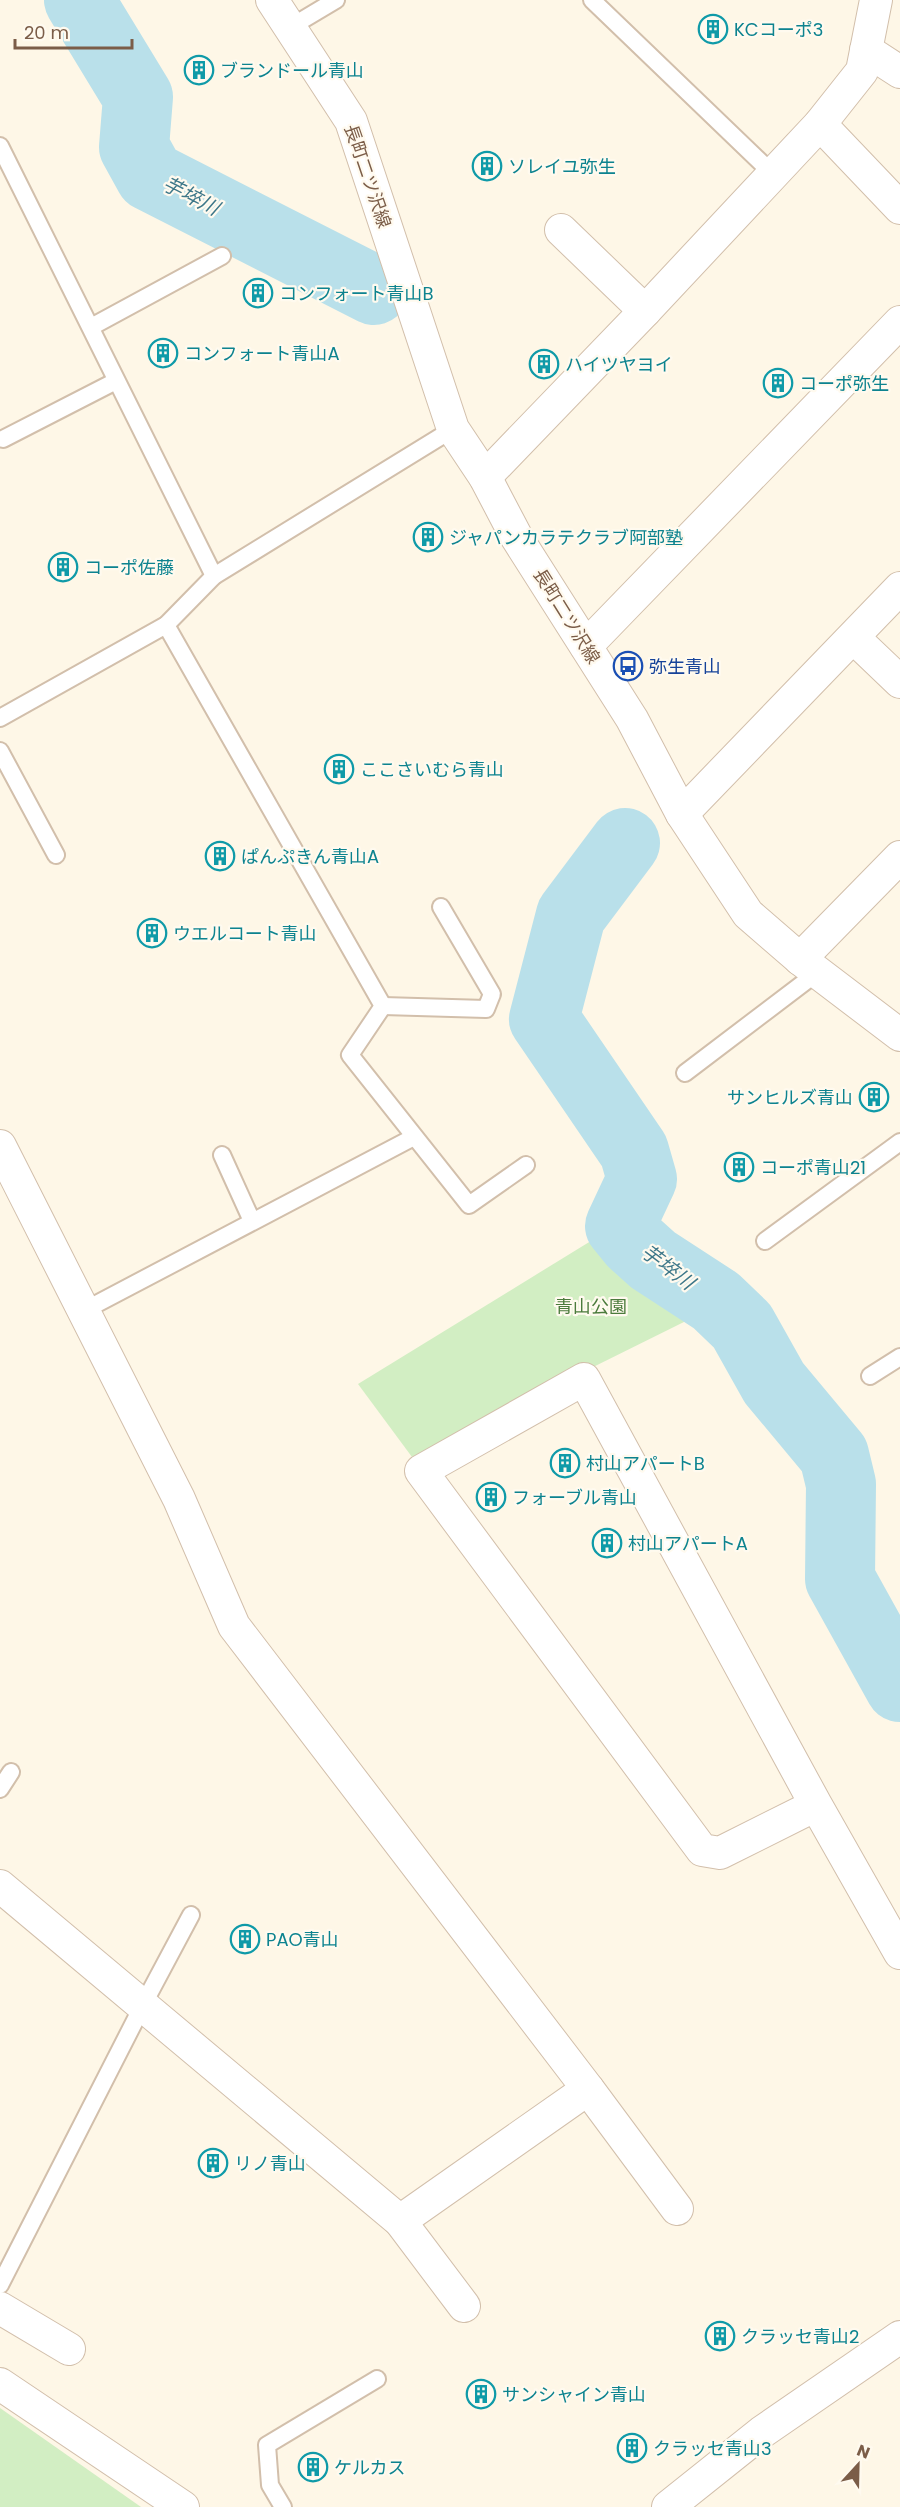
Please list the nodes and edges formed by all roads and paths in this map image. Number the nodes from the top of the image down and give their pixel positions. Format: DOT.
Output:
graph roads {
  1 [pos="272,0"];
  2 [pos="336,0"];
  3 [pos="592,0"];
  4 [pos="876,0"];
  5 [pos="289,28"];
  6 [pos="866,50"];
  7 [pos="900,72"];
  8 [pos="820,124"];
  9 [pos="0,146"];
  10 [pos="773,174"];
  11 [pos="900,208"];
  12 [pos="561,230"];
  13 [pos="222,256"];
  14 [pos="645,311"];
  15 [pos="900,322"];
  16 [pos="91,327"];
  17 [pos="116,381"];
  18 [pos="453,429"];
  19 [pos="3,439"];
  20 [pos="485,477"];
  21 [pos="214,576"];
  22 [pos="900,588"];
  23 [pos="166,626"];
  24 [pos="854,638"];
  25 [pos="586,646"];
  26 [pos="900,682"];
  27 [pos="0,718"];
  28 [pos="0,751"];
  29 [pos="682,814"];
  30 [pos="56,855"];
  31 [pos="900,857"];
  32 [pos="441,907"];
  33 [pos="809,966"];
  34 [pos="382,1006"];
  35 [pos="900,1035"];
  36 [pos="685,1073"];
  37 [pos="414,1137"];
  38 [pos="900,1142"];
  39 [pos="0,1146"];
  40 [pos="222,1155"];
  41 [pos="526,1165"];
  42 [pos="252,1221"];
  43 [pos="765,1241"];
  44 [pos="85,1310"];
  45 [pos="900,1357"];
  46 [pos="870,1376"];
  47 [pos="10,1772"];
  48 [pos="0,1789"];
  49 [pos="816,1805"];
  50 [pos="0,1886"];
  51 [pos="191,1915"];
  52 [pos="900,1953"];
  53 [pos="143,2005"];
  54 [pos="588,2089"];
  55 [pos="677,2209"];
  56 [pos="400,2221"];
  57 [pos="0,2285"];
  58 [pos="464,2306"];
  59 [pos="0,2308"];
  60 [pos="900,2337"];
  61 [pos="69,2349"];
  62 [pos="377,2379"];
  63 [pos="0,2384"];
  64 [pos="183,2507"];
  65 [pos="283,2507"];
  66 [pos="669,2507"];
  1 -- 5 [label="street, 長町二ツ沢線"];
  2 -- 5 [label="lane"];
  3 -- 10 [label="lane"];
  4 -- 6 [label="street"];
  5 -- 18 [label="street, 長町二ツ沢線"];
  6 -- 7 [label="street"];
  6 -- 8 [label="street"];
  8 -- 10 [label="street"];
  8 -- 11 [label="street"];
  9 -- 16 [label="lane"];
  10 -- 14 [label="street"];
  12 -- 14 [label="street"];
  13 -- 16 [label="lane"];
  14 -- 20 [label="street"];
  15 -- 25 [label="street"];
  16 -- 17 [label="lane"];
  17 -- 19 [label="lane"];
  17 -- 21 [label="lane"];
  18 -- 20 [label="street, 長町二ツ沢線"];
  18 -- 21 [label="lane"];
  20 -- 25 [label="street, 長町二ツ沢線"];
  21 -- 23 [label="lane"];
  22 -- 24 [label="street"];
  23 -- 27 [label="lane"];
  23 -- 34 [label="lane"];
  24 -- 26 [label="street"];
  24 -- 29 [label="street"];
  25 -- 29 [label="street, 長町二ツ沢線"];
  28 -- 30 [label="lane"];
  29 -- 33 [label="street, 長町二ツ沢線"];
  31 -- 33 [label="street"];
  32 -- 34 [label="lane"];
  33 -- 35 [label="street, 長町二ツ沢線"];
  33 -- 36 [label="lane"];
  34 -- 37 [label="lane"];
  37 -- 41 [label="lane"];
  37 -- 42 [label="lane"];
  38 -- 43 [label="lane"];
  39 -- 44 [label="street"];
  40 -- 42 [label="lane"];
  42 -- 44 [label="lane"];
  44 -- 54 [label="street"];
  45 -- 46 [label="lane"];
  47 -- 48 [label="lane"];
  49 -- 49 [label="street"];
  49 -- 52 [label="street"];
  50 -- 53 [label="street"];
  51 -- 53 [label="lane"];
  53 -- 56 [label="street"];
  53 -- 57 [label="lane"];
  54 -- 55 [label="street"];
  54 -- 56 [label="street"];
  56 -- 58 [label="street"];
  59 -- 61 [label="street"];
  60 -- 66 [label="street"];
  62 -- 65 [label="lane"];
  63 -- 64 [label="street"];
}
